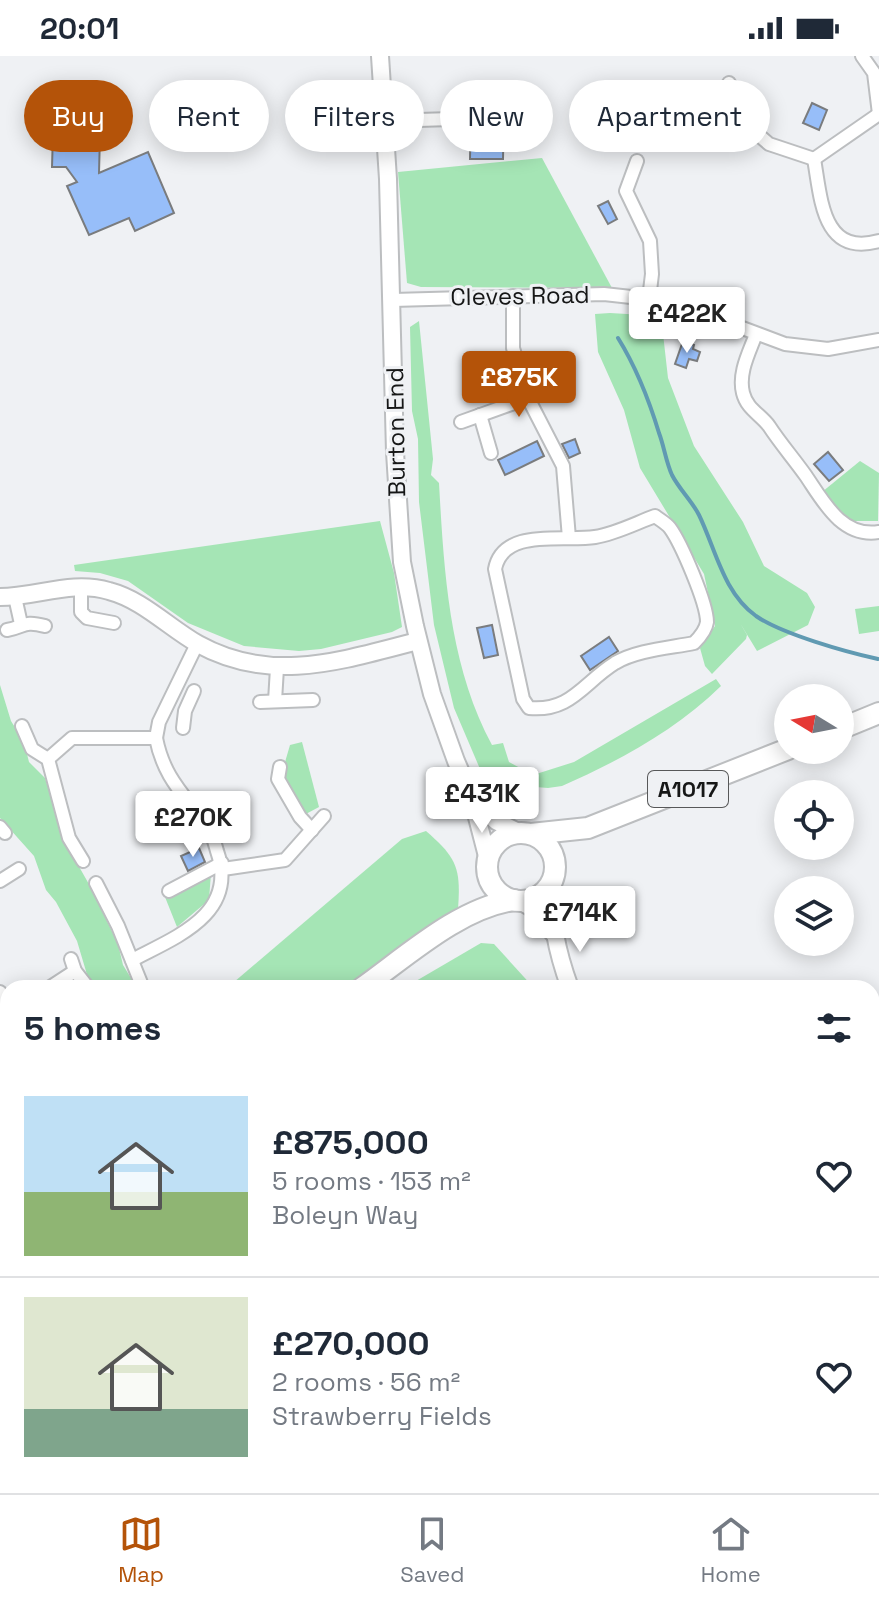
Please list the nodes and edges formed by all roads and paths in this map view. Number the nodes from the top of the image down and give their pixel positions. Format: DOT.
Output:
graph roads {
  1 [pos="380,56"];
  2 [pos="862,56"];
  3 [pos="381,80"];
  4 [pos="879,114"];
  5 [pos="770,144"];
  6 [pos="386,152"];
  7 [pos="814,159"];
  8 [pos="637,161"];
  9 [pos="879,241"];
  10 [pos="513,296"];
  11 [pos="649,299"];
  12 [pos="393,300"];
  13 [pos="756,334"];
  14 [pos="879,340"];
  15 [pos="528,398"];
  16 [pos="480,415"];
  17 [pos="461,422"];
  18 [pos="491,453"];
  19 [pos="879,532"];
  20 [pos="569,538"];
  21 [pos="81,587"];
  22 [pos="8,597"];
  23 [pos="114,623"];
  24 [pos="21,624"];
  25 [pos="45,626"];
  26 [pos="7,630"];
  27 [pos="418,641"];
  28 [pos="197,644"];
  29 [pos="277,668"];
  30 [pos="194,691"];
  31 [pos="313,700"];
  32 [pos="275,701"];
  33 [pos="260,702"];
  34 [pos="168,703"];
  35 [pos="185,711"];
  36 [pos="879,713"];
  37 [pos="854,723"];
  38 [pos="22,726"];
  39 [pos="183,728"];
  40 [pos="156,738"];
  41 [pos="774,755"];
  42 [pos="48,759"];
  43 [pos="280,767"];
  44 [pos="472,798"];
  45 [pos="324,816"];
  46 [pos="588,828"];
  47 [pos="312,830"];
  48 [pos="526,834"];
  49 [pos="83,861"];
  50 [pos="488,864"];
  51 [pos="222,866"];
  52 [pos="19,869"];
  53 [pos="554,873"];
  54 [pos="0,881"];
  55 [pos="96,883"];
  56 [pos="169,891"];
  57 [pos="517,900"];
  58 [pos="466,916"];
  59 [pos="553,933"];
  60 [pos="132,960"];
  61 [pos="57,980"];
  62 [pos="83,980"];
  63 [pos="140,980"];
  64 [pos="374,980"];
  65 [pos="568,980"];
  1 -- 3 [label="street, Burton End"];
  2 -- 4 [label="street"];
  4 -- 7 [label="street"];
  5 -- 7 [label="street"];
  6 -- 12 [label="street, Burton End"];
  7 -- 9 [label="street"];
  8 -- 11 [label="street"];
  10 -- 11 [label="street, Cleves Road"];
  10 -- 12 [label="street, Cleves Road"];
  10 -- 15 [label="street"];
  11 -- 13 [label="street, Cleves Road"];
  12 -- 27 [label="street, Burton End"];
  13 -- 14 [label="street, Cleves Road"];
  13 -- 19 [label="street"];
  15 -- 16 [label="street"];
  15 -- 20 [label="street"];
  16 -- 17 [label="street"];
  16 -- 18 [label="street"];
  20 -- 20 [label="street"];
  21 -- 22 [label="street"];
  21 -- 23 [label="street"];
  21 -- 28 [label="street"];
  22 -- 24 [label="street"];
  24 -- 25 [label="street"];
  24 -- 26 [label="street"];
  27 -- 29 [label="street"];
  27 -- 44 [label="street, Burton End"];
  28 -- 29 [label="street"];
  28 -- 34 [label="street"];
  29 -- 32 [label="street"];
  30 -- 35 [label="street"];
  31 -- 32 [label="street"];
  32 -- 33 [label="street"];
  34 -- 35 [label="street"];
  34 -- 40 [label="street"];
  35 -- 39 [label="street"];
  36 -- 37 [label="main road"];
  38 -- 42 [label="street"];
  40 -- 42 [label="street"];
  40 -- 51 [label="street"];
  41 -- 46 [label="main road, A1017"];
  42 -- 49 [label="street"];
  43 -- 47 [label="street"];
  44 -- 48 [label="street, Burton End"];
  44 -- 50 [label="street, Burton End"];
  45 -- 47 [label="street"];
  46 -- 48 [label="main road, A1017"];
  46 -- 53 [label="main road, A1017"];
  47 -- 51 [label="street"];
  48 -- 50 [label="main road"];
  48 -- 53 [label="main road"];
  50 -- 57 [label="main road"];
  50 -- 58 [label="main road"];
  51 -- 56 [label="street"];
  51 -- 60 [label="street"];
  52 -- 54 [label="street"];
  53 -- 57 [label="main road"];
  53 -- 59 [label="street"];
  55 -- 60 [label="street"];
  57 -- 58 [label="main road"];
  57 -- 59 [label="street"];
  58 -- 64 [label="main road"];
  59 -- 65 [label="street"];
  60 -- 63 [label="street"];
  61 -- 62 [label="street"];
}
